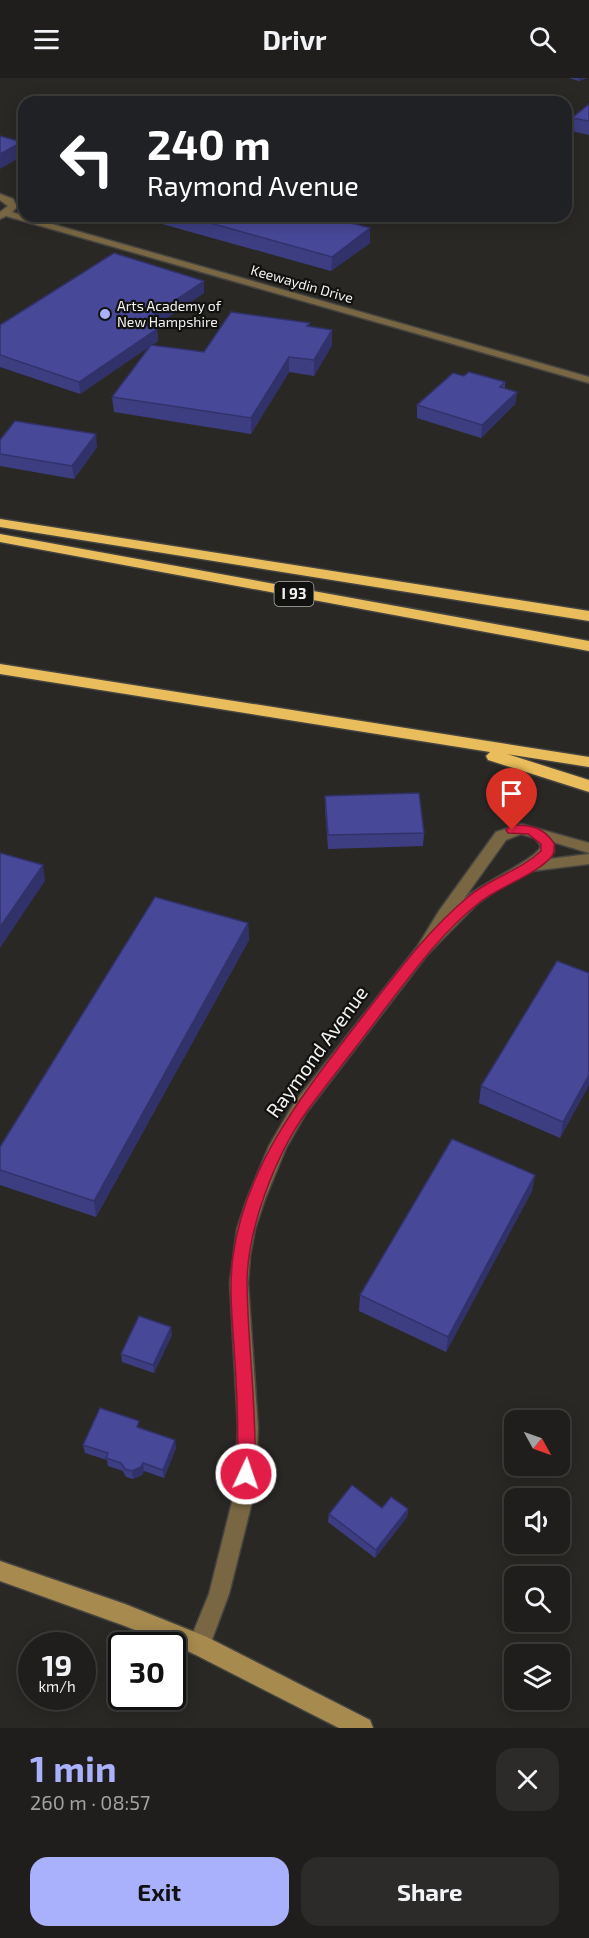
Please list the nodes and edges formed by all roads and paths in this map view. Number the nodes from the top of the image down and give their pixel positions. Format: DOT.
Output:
graph roads {
  1 [pos="0,197"];
  2 [pos="3,215"];
  3 [pos="18,219"];
  4 [pos="28,222"];
  5 [pos="589,380"];
  6 [pos="0,523"];
  7 [pos="0,538"];
  8 [pos="589,616"];
  9 [pos="589,646"];
  10 [pos="0,669"];
  11 [pos="435,738"];
  12 [pos="589,762"];
  13 [pos="589,786"];
  14 [pos="537,832"];
  15 [pos="589,848"];
  16 [pos="589,859"];
  17 [pos="529,867"];
  18 [pos="422,951"];
  19 [pos="0,1571"];
  20 [pos="199,1645"];
  21 [pos="362,1728"];
  1 -- 2 [label="street, Keewaydin Drive"];
  2 -- 3 [label="street, Keewaydin Drive"];
  4 -- 5 [label="street, Keewaydin Drive"];
  6 -- 8 [label="highway"];
  7 -- 9 [label="highway, I 93"];
  10 -- 11 [label="highway"];
  11 -- 12 [label="highway"];
  11 -- 13 [label="highway"];
  14 -- 15 [label="street"];
  14 -- 17 [label="street, Raymond Avenue"];
  14 -- 18 [label="street, Raymond Avenue"];
  16 -- 17 [label="street"];
  17 -- 18 [label="street, Raymond Avenue"];
  18 -- 20 [label="street, Raymond Avenue"];
  19 -- 20 [label="street"];
  20 -- 21 [label="street"];
}
